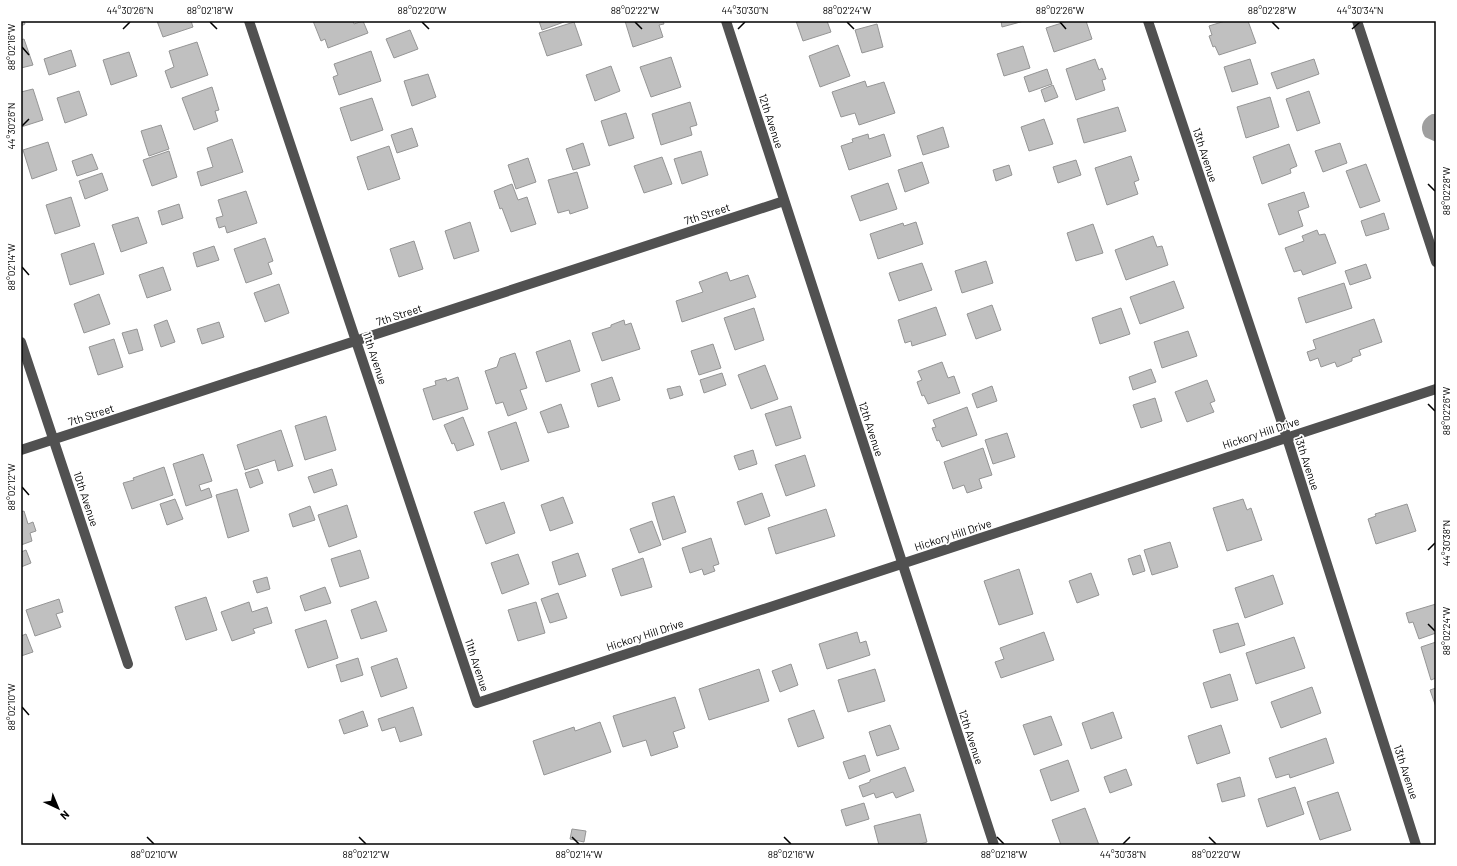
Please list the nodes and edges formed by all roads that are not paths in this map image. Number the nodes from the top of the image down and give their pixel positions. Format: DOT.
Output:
graph roads {
  1 [pos="249,21"];
  2 [pos="726,21"];
  3 [pos="1148,21"];
  4 [pos="1357,21"];
  5 [pos="784,201"];
  6 [pos="1436,262"];
  7 [pos="356,341"];
  8 [pos="21,342"];
  9 [pos="1436,389"];
  10 [pos="1287,438"];
  11 [pos="53,440"];
  12 [pos="21,450"];
  13 [pos="902,564"];
  14 [pos="128,664"];
  15 [pos="477,703"];
  16 [pos="994,845"];
  17 [pos="1416,845"];
  1 -- 7 [label="street, 11th Avenue"];
  2 -- 5 [label="street, 12th Avenue"];
  3 -- 10 [label="street, 13th Avenue"];
  4 -- 6 [label="street"];
  5 -- 7 [label="street, 7th Street"];
  5 -- 13 [label="street, 12th Avenue"];
  7 -- 11 [label="street, 7th Street"];
  7 -- 15 [label="street, 11th Avenue"];
  8 -- 11 [label="street, 10th Avenue"];
  9 -- 10 [label="street, Hickory Hill Drive"];
  10 -- 13 [label="street, Hickory Hill Drive"];
  10 -- 17 [label="street, 13th Avenue"];
  11 -- 12 [label="street, 7th Street"];
  11 -- 14 [label="street, 10th Avenue"];
  13 -- 15 [label="street, Hickory Hill Drive"];
  13 -- 16 [label="street, 12th Avenue"];
}
